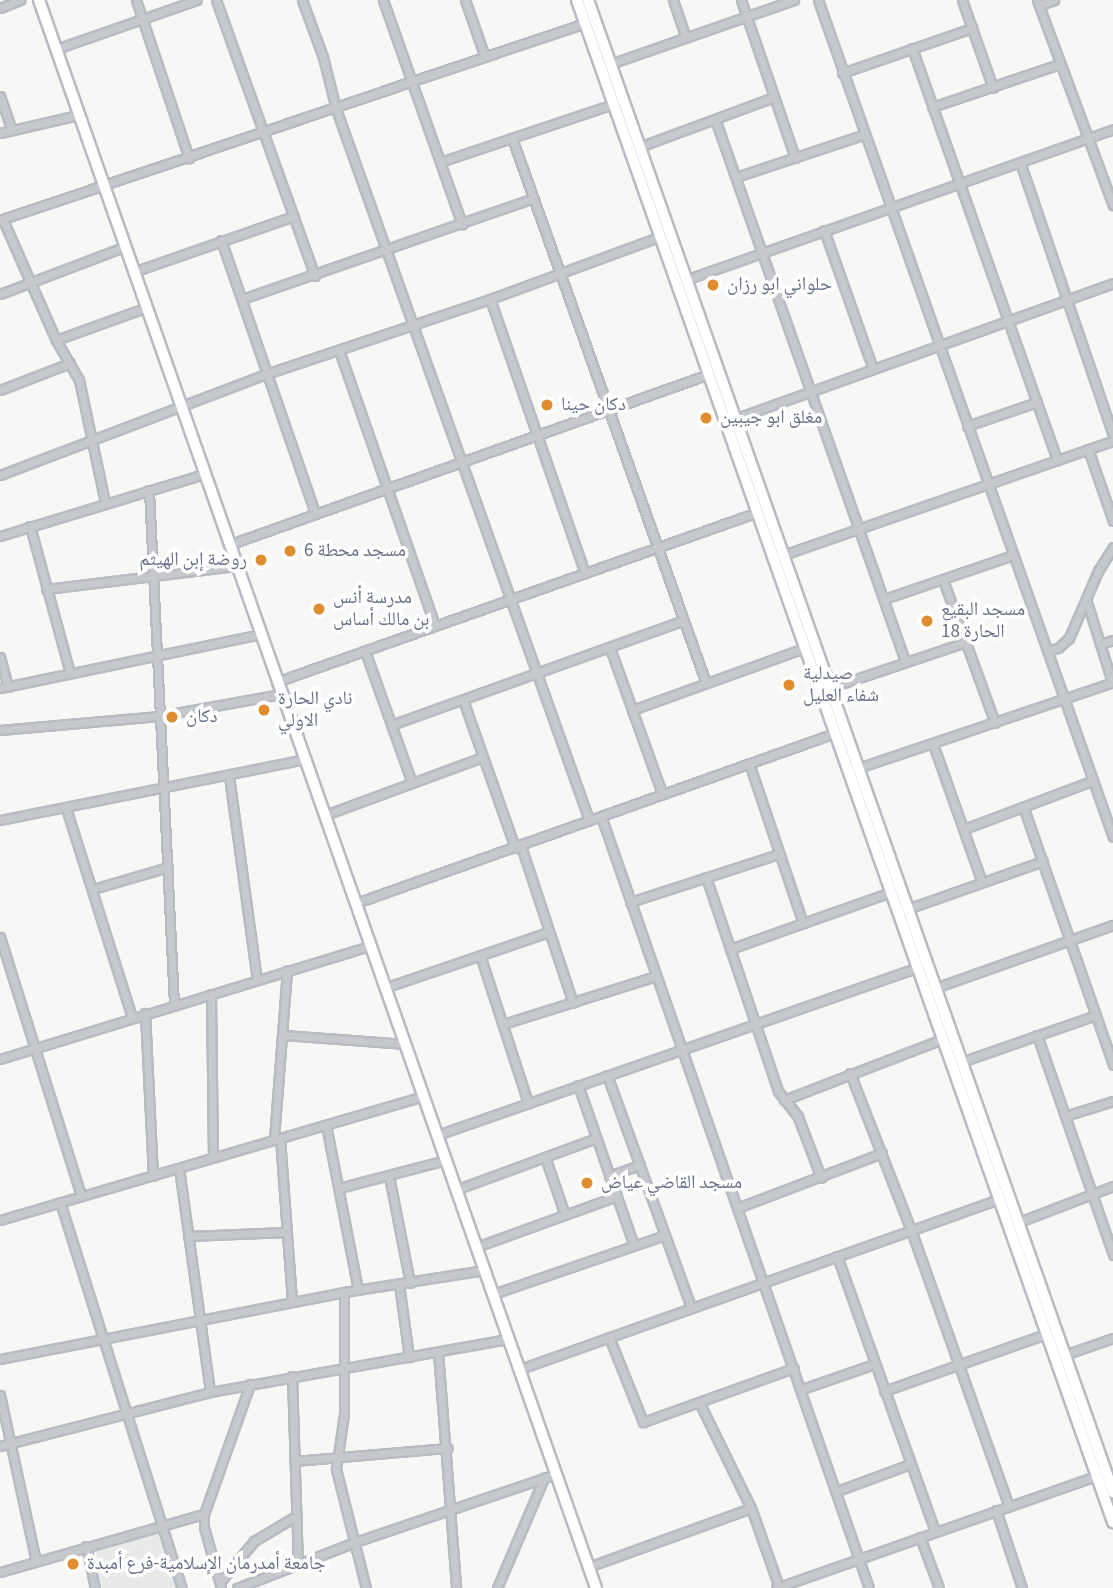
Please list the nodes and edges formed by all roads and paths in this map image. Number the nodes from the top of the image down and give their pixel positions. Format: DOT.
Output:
graph roads {
  1 [pos="20,0"];
  2 [pos="39,0"];
  3 [pos="136,0"];
  4 [pos="197,0"];
  5 [pos="216,0"];
  6 [pos="302,0"];
  7 [pos="383,0"];
  8 [pos="465,0"];
  9 [pos="577,0"];
  10 [pos="588,0"];
  11 [pos="673,0"];
  12 [pos="741,0"];
  13 [pos="794,0"];
  14 [pos="818,0"];
  15 [pos="962,0"];
  16 [pos="1054,0"];
  17 [pos="1038,3"];
  18 [pos="0,8"];
  19 [pos="142,18"];
  20 [pos="748,18"];
  21 [pos="585,23"];
  22 [pos="972,27"];
  23 [pos="686,37"];
  24 [pos="912,48"];
  25 [pos="56,49"];
  26 [pos="485,57"];
  27 [pos="610,64"];
  28 [pos="1060,64"];
  29 [pos="842,73"];
  30 [pos="413,83"];
  31 [pos="993,88"];
  32 [pos="0,96"];
  33 [pos="774,97"];
  34 [pos="613,104"];
  35 [pos="932,107"];
  36 [pos="337,109"];
  37 [pos="78,115"];
  38 [pos="715,119"];
  39 [pos="1113,129"];
  40 [pos="12,130"];
  41 [pos="263,132"];
  42 [pos="0,133"];
  43 [pos="865,134"];
  44 [pos="1089,137"];
  45 [pos="512,138"];
  46 [pos="639,147"];
  47 [pos="189,158"];
  48 [pos="795,158"];
  49 [pos="440,162"];
  50 [pos="1020,162"];
  51 [pos="736,177"];
  52 [pos="959,184"];
  53 [pos="103,186"];
  54 [pos="533,198"];
  55 [pos="1113,205"];
  56 [pos="891,208"];
  57 [pos="294,216"];
  58 [pos="1,220"];
  59 [pos="462,223"];
  60 [pos="824,230"];
  61 [pos="661,236"];
  62 [pos="221,240"];
  63 [pos="124,247"];
  64 [pos="387,250"];
  65 [pos="762,252"];
  66 [pos="133,272"];
  67 [pos="561,273"];
  68 [pos="315,276"];
  69 [pos="685,280"];
  70 [pos="29,283"];
  71 [pos="1113,283"];
  72 [pos="0,293"];
  73 [pos="242,299"];
  74 [pos="490,299"];
  75 [pos="1068,300"];
  76 [pos="145,308"];
  77 [pos="1008,322"];
  78 [pos="414,323"];
  79 [pos="56,340"];
  80 [pos="938,346"];
  81 [pos="339,350"];
  82 [pos="70,363"];
  83 [pos="873,369"];
  84 [pos="266,374"];
  85 [pos="709,374"];
  86 [pos="0,390"];
  87 [pos="812,391"];
  88 [pos="1037,402"];
  89 [pos="180,406"];
  90 [pos="608,408"];
  91 [pos="730,420"];
  92 [pos="967,426"];
  93 [pos="536,435"];
  94 [pos="1113,435"];
  95 [pos="92,440"];
  96 [pos="1113,441"];
  97 [pos="1088,449"];
  98 [pos="462,460"];
  99 [pos="1058,460"];
  100 [pos="204,474"];
  101 [pos="0,475"];
  102 [pos="987,482"];
  103 [pos="388,487"];
  104 [pos="149,490"];
  105 [pos="105,502"];
  106 [pos="758,512"];
  107 [pos="315,513"];
  108 [pos="1113,521"];
  109 [pos="30,526"];
  110 [pos="859,528"];
  111 [pos="0,536"];
  112 [pos="228,545"];
  113 [pos="657,547"];
  114 [pos="1113,547"];
  115 [pos="1013,555"];
  116 [pos="778,557"];
  117 [pos="236,566"];
  118 [pos="584,573"];
  119 [pos="152,576"];
  120 [pos="943,580"];
  121 [pos="46,589"];
  122 [pos="1086,598"];
  123 [pos="511,599"];
  124 [pos="884,599"];
  125 [pos="682,621"];
  126 [pos="435,626"];
  127 [pos="260,634"];
  128 [pos="1113,640"];
  129 [pos="966,642"];
  130 [pos="1100,644"];
  131 [pos="610,648"];
  132 [pos="804,648"];
  133 [pos="1047,650"];
  134 [pos="365,651"];
  135 [pos="157,654"];
  136 [pos="0,657"];
  137 [pos="905,662"];
  138 [pos="70,673"];
  139 [pos="537,673"];
  140 [pos="276,682"];
  141 [pos="1113,682"];
  142 [pos="706,683"];
  143 [pos="4,687"];
  144 [pos="829,688"];
  145 [pos="281,694"];
  146 [pos="1062,699"];
  147 [pos="463,700"];
  148 [pos="632,710"];
  149 [pos="159,716"];
  150 [pos="995,723"];
  151 [pos="391,725"];
  152 [pos="0,730"];
  153 [pos="835,733"];
  154 [pos="933,744"];
  155 [pos="483,757"];
  156 [pos="305,759"];
  157 [pos="749,763"];
  158 [pos="853,770"];
  159 [pos="229,776"];
  160 [pos="1092,781"];
  161 [pos="412,783"];
  162 [pos="164,788"];
  163 [pos="662,793"];
  164 [pos="66,808"];
  165 [pos="1024,809"];
  166 [pos="325,815"];
  167 [pos="601,816"];
  168 [pos="0,820"];
  169 [pos="589,820"];
  170 [pos="964,830"];
  171 [pos="1113,837"];
  172 [pos="518,847"];
  173 [pos="779,854"];
  174 [pos="1043,861"];
  175 [pos="168,867"];
  176 [pos="706,877"];
  177 [pos="982,882"];
  178 [pos="93,889"];
  179 [pos="891,892"];
  180 [pos="630,902"];
  181 [pos="356,903"];
  182 [pos="907,909"];
  183 [pos="803,923"];
  184 [pos="1113,925"];
  185 [pos="549,932"];
  186 [pos="0,937"];
  187 [pos="1070,939"];
  188 [pos="372,945"];
  189 [pos="730,949"];
  190 [pos="480,955"];
  191 [pos="922,966"];
  192 [pos="287,970"];
  193 [pos="656,976"];
  194 [pos="257,980"];
  195 [pos="387,988"];
  196 [pos="930,990"];
  197 [pos="211,994"];
  198 [pos="573,1003"];
  199 [pos="174,1004"];
  200 [pos="145,1013"];
  201 [pos="1096,1015"];
  202 [pos="132,1017"];
  203 [pos="755,1023"];
  204 [pos="503,1024"];
  205 [pos="284,1035"];
  206 [pos="1037,1035"];
  207 [pos="942,1039"];
  208 [pos="406,1044"];
  209 [pos="34,1048"];
  210 [pos="682,1051"];
  211 [pos="0,1059"];
  212 [pos="961,1062"];
  213 [pos="1113,1065"];
  214 [pos="850,1073"];
  215 [pos="607,1075"];
  216 [pos="578,1085"];
  217 [pos="424,1096"];
  218 [pos="784,1100"];
  219 [pos="1113,1101"];
  220 [pos="528,1102"];
  221 [pos="1065,1116"];
  222 [pos="326,1125"];
  223 [pos="437,1135"];
  224 [pos="278,1138"];
  225 [pos="596,1138"];
  226 [pos="882,1153"];
  227 [pos="213,1157"];
  228 [pos="545,1157"];
  229 [pos="446,1160"];
  230 [pos="640,1165"];
  231 [pos="179,1168"];
  232 [pos="153,1176"];
  233 [pos="389,1176"];
  234 [pos="609,1176"];
  235 [pos="821,1178"];
  236 [pos="1113,1186"];
  237 [pos="339,1188"];
  238 [pos="455,1190"];
  239 [pos="1091,1193"];
  240 [pos="81,1195"];
  241 [pos="617,1196"];
  242 [pos="999,1199"];
  243 [pos="60,1202"];
  244 [pos="737,1208"];
  245 [pos="565,1214"];
  246 [pos="0,1220"];
  247 [pos="1013,1224"];
  248 [pos="911,1230"];
  249 [pos="287,1232"];
  250 [pos="665,1235"];
  251 [pos="188,1236"];
  252 [pos="634,1246"];
  253 [pos="476,1247"];
  254 [pos="1113,1255"];
  255 [pos="837,1256"];
  256 [pos="484,1270"];
  257 [pos="762,1282"];
  258 [pos="410,1283"];
  259 [pos="399,1284"];
  260 [pos="358,1290"];
  261 [pos="344,1292"];
  262 [pos="493,1294"];
  263 [pos="292,1303"];
  264 [pos="691,1307"];
  265 [pos="201,1321"];
  266 [pos="1046,1334"];
  267 [pos="609,1337"];
  268 [pos="1113,1338"];
  269 [pos="106,1339"];
  270 [pos="508,1339"];
  271 [pos="438,1352"];
  272 [pos="1064,1355"];
  273 [pos="409,1357"];
  274 [pos="0,1359"];
  275 [pos="874,1364"];
  276 [pos="957,1365"];
  277 [pos="345,1367"];
  278 [pos="794,1368"];
  279 [pos="520,1369"];
  280 [pos="292,1377"];
  281 [pos="250,1384"];
  282 [pos="802,1389"];
  283 [pos="884,1391"];
  284 [pos="210,1392"];
  285 [pos="0,1395"];
  286 [pos="700,1404"];
  287 [pos="128,1413"];
  288 [pos="10,1444"];
  289 [pos="0,1446"];
  290 [pos="447,1448"];
  291 [pos="337,1458"];
  292 [pos="295,1461"];
  293 [pos="910,1464"];
  294 [pos="556,1474"];
  295 [pos="1101,1474"];
  296 [pos="544,1478"];
  297 [pos="837,1491"];
  298 [pos="1113,1492"];
  299 [pos="1009,1506"];
  300 [pos="751,1508"];
  301 [pos="451,1509"];
  302 [pos="996,1510"];
  303 [pos="204,1514"];
  304 [pos="296,1516"];
  305 [pos="1113,1522"];
  306 [pos="162,1524"];
  307 [pos="935,1531"];
  308 [pos="920,1537"];
  309 [pos="355,1542"];
  310 [pos="86,1546"];
  311 [pos="858,1557"];
  312 [pos="36,1561"];
  313 [pos="298,1564"];
  314 [pos="588,1567"];
  315 [pos="0,1572"];
  316 [pos="220,1585"];
  317 [pos="795,1585"];
  318 [pos="777,1587"];
  319 [pos="95,1588"];
  320 [pos="182,1588"];
  321 [pos="237,1588"];
  322 [pos="366,1588"];
  323 [pos="457,1588"];
  324 [pos="497,1588"];
  325 [pos="596,1588"];
  326 [pos="869,1588"];
  327 [pos="939,1588"];
  328 [pos="1022,1588"];
  1 -- 18 [label="street"];
  2 -- 25 [label="main road"];
  3 -- 19 [label="street"];
  4 -- 19 [label="street"];
  5 -- 41 [label="street"];
  6 -- 36 [label="street"];
  7 -- 30 [label="street"];
  8 -- 26 [label="street"];
  9 -- 21 [label="main road"];
  10 -- 27 [label="main road"];
  11 -- 23 [label="street"];
  12 -- 20 [label="street"];
  13 -- 20 [label="street"];
  14 -- 29 [label="street"];
  15 -- 22 [label="street"];
  16 -- 17 [label="street"];
  17 -- 28 [label="street"];
  19 -- 25 [label="street"];
  19 -- 47 [label="street"];
  20 -- 23 [label="street"];
  20 -- 33 [label="street"];
  21 -- 26 [label="street"];
  21 -- 34 [label="main road"];
  22 -- 24 [label="street"];
  22 -- 31 [label="street"];
  23 -- 27 [label="street"];
  24 -- 29 [label="street"];
  24 -- 35 [label="street"];
  25 -- 37 [label="main road"];
  26 -- 30 [label="street"];
  27 -- 46 [label="main road"];
  28 -- 31 [label="street"];
  28 -- 44 [label="street"];
  29 -- 43 [label="street"];
  30 -- 36 [label="street"];
  30 -- 49 [label="street"];
  31 -- 35 [label="street"];
  32 -- 40 [label="street"];
  33 -- 38 [label="street"];
  33 -- 48 [label="street"];
  34 -- 45 [label="street"];
  34 -- 61 [label="main road"];
  35 -- 52 [label="street"];
  36 -- 41 [label="street"];
  36 -- 64 [label="street"];
  37 -- 40 [label="street"];
  37 -- 53 [label="main road"];
  38 -- 46 [label="street"];
  38 -- 51 [label="street"];
  39 -- 44 [label="street"];
  40 -- 42 [label="street"];
  41 -- 47 [label="street"];
  41 -- 57 [label="street"];
  43 -- 48 [label="street"];
  43 -- 56 [label="street"];
  44 -- 50 [label="street"];
  44 -- 55 [label="street"];
  45 -- 49 [label="street"];
  45 -- 54 [label="street"];
  46 -- 69 [label="main road"];
  47 -- 53 [label="street"];
  48 -- 51 [label="street"];
  49 -- 59 [label="street"];
  50 -- 52 [label="street"];
  50 -- 75 [label="street"];
  51 -- 65 [label="street"];
  52 -- 56 [label="street"];
  52 -- 77 [label="street"];
  53 -- 58 [label="street"];
  53 -- 63 [label="main road"];
  54 -- 59 [label="street"];
  54 -- 67 [label="street"];
  56 -- 60 [label="street"];
  56 -- 80 [label="street"];
  57 -- 62 [label="street"];
  57 -- 68 [label="street"];
  58 -- 70 [label="street"];
  59 -- 64 [label="street"];
  60 -- 65 [label="street"];
  60 -- 83 [label="street"];
  61 -- 67 [label="street"];
  61 -- 85 [label="main road"];
  62 -- 66 [label="street"];
  62 -- 73 [label="street"];
  63 -- 66 [label="main road"];
  63 -- 70 [label="street"];
  64 -- 68 [label="street"];
  64 -- 78 [label="street"];
  65 -- 69 [label="street"];
  65 -- 87 [label="street"];
  66 -- 76 [label="main road"];
  67 -- 74 [label="street"];
  67 -- 90 [label="street"];
  68 -- 73 [label="street"];
  69 -- 91 [label="main road"];
  70 -- 72 [label="street"];
  70 -- 79 [label="street"];
  71 -- 75 [label="street"];
  73 -- 84 [label="street"];
  74 -- 78 [label="street"];
  74 -- 93 [label="street"];
  75 -- 77 [label="street"];
  75 -- 94 [label="street"];
  76 -- 79 [label="street"];
  76 -- 89 [label="main road"];
  77 -- 80 [label="street"];
  77 -- 88 [label="street"];
  78 -- 81 [label="street"];
  78 -- 98 [label="street"];
  79 -- 82 [label="street"];
  80 -- 83 [label="street"];
  80 -- 92 [label="street"];
  81 -- 84 [label="street"];
  81 -- 103 [label="street"];
  82 -- 86 [label="street"];
  82 -- 95 [label="street"];
  83 -- 87 [label="street"];
  84 -- 89 [label="street"];
  84 -- 107 [label="street"];
  85 -- 90 [label="street"];
  85 -- 91 [label="main road"];
  87 -- 91 [label="street"];
  87 -- 110 [label="street"];
  88 -- 92 [label="street"];
  88 -- 99 [label="street"];
  89 -- 95 [label="street"];
  89 -- 100 [label="main road"];
  90 -- 93 [label="street"];
  90 -- 113 [label="street"];
  91 -- 106 [label="main road"];
  91 -- 116 [label="main road"];
  92 -- 102 [label="street"];
  93 -- 98 [label="street"];
  93 -- 118 [label="street"];
  95 -- 101 [label="street"];
  95 -- 105 [label="street"];
  96 -- 97 [label="street"];
  97 -- 99 [label="street"];
  97 -- 108 [label="street"];
  98 -- 103 [label="street"];
  98 -- 123 [label="street"];
  99 -- 102 [label="street"];
  100 -- 104 [label="street"];
  100 -- 112 [label="main road"];
  102 -- 110 [label="street"];
  102 -- 115 [label="street"];
  103 -- 107 [label="street"];
  103 -- 126 [label="street"];
  104 -- 105 [label="street"];
  104 -- 119 [label="street"];
  105 -- 109 [label="street"];
  106 -- 113 [label="street"];
  106 -- 116 [label="main road"];
  107 -- 112 [label="street"];
  109 -- 111 [label="street"];
  109 -- 121 [label="street"];
  110 -- 116 [label="street"];
  110 -- 124 [label="street"];
  112 -- 117 [label="main road"];
  113 -- 118 [label="street"];
  113 -- 125 [label="street"];
  114 -- 122 [label="street"];
  115 -- 120 [label="street"];
  115 -- 133 [label="street"];
  116 -- 132 [label="main road"];
  116 -- 144 [label="main road"];
  117 -- 119 [label="street"];
  117 -- 127 [label="main road"];
  118 -- 123 [label="street"];
  119 -- 121 [label="street"];
  119 -- 135 [label="street"];
  120 -- 124 [label="street"];
  120 -- 129 [label="street"];
  121 -- 138 [label="street"];
  122 -- 130 [label="street"];
  122 -- 133 [label="street"];
  123 -- 126 [label="street"];
  123 -- 139 [label="street"];
  124 -- 137 [label="street"];
  125 -- 131 [label="street"];
  125 -- 142 [label="street"];
  126 -- 134 [label="street"];
  127 -- 135 [label="street"];
  127 -- 140 [label="main road"];
  128 -- 130 [label="street"];
  129 -- 137 [label="street"];
  129 -- 150 [label="street"];
  130 -- 141 [label="street"];
  131 -- 139 [label="street"];
  131 -- 148 [label="street"];
  132 -- 142 [label="street"];
  132 -- 153 [label="main road"];
  133 -- 146 [label="street"];
  134 -- 140 [label="street"];
  134 -- 151 [label="street"];
  135 -- 138 [label="street"];
  135 -- 149 [label="street"];
  136 -- 143 [label="street"];
  137 -- 144 [label="street"];
  138 -- 143 [label="street"];
  139 -- 147 [label="street"];
  139 -- 169 [label="street"];
  140 -- 145 [label="main road"];
  141 -- 146 [label="street"];
  142 -- 148 [label="street"];
  144 -- 158 [label="main road"];
  145 -- 149 [label="street"];
  145 -- 156 [label="main road"];
  146 -- 150 [label="street"];
  146 -- 160 [label="street"];
  147 -- 151 [label="street"];
  147 -- 155 [label="street"];
  148 -- 163 [label="street"];
  149 -- 152 [label="street"];
  149 -- 162 [label="street"];
  150 -- 154 [label="street"];
  151 -- 161 [label="street"];
  153 -- 157 [label="street"];
  153 -- 158 [label="main road"];
  154 -- 158 [label="street"];
  154 -- 170 [label="street"];
  155 -- 161 [label="street"];
  155 -- 172 [label="street"];
  156 -- 159 [label="street"];
  156 -- 166 [label="main road"];
  157 -- 163 [label="street"];
  157 -- 173 [label="street"];
  158 -- 179 [label="main road"];
  158 -- 182 [label="main road"];
  159 -- 162 [label="street"];
  159 -- 194 [label="street"];
  160 -- 165 [label="street"];
  160 -- 171 [label="street"];
  161 -- 166 [label="street"];
  162 -- 164 [label="street"];
  162 -- 175 [label="street"];
  163 -- 167 [label="street"];
  164 -- 168 [label="street"];
  164 -- 178 [label="street"];
  165 -- 170 [label="street"];
  165 -- 174 [label="street"];
  166 -- 181 [label="main road"];
  167 -- 169 [label="street"];
  167 -- 180 [label="street"];
  169 -- 172 [label="street"];
  170 -- 177 [label="street"];
  172 -- 181 [label="street"];
  172 -- 185 [label="street"];
  173 -- 176 [label="street"];
  173 -- 183 [label="street"];
  174 -- 177 [label="street"];
  174 -- 187 [label="street"];
  175 -- 178 [label="street"];
  175 -- 199 [label="street"];
  176 -- 180 [label="street"];
  176 -- 189 [label="street"];
  177 -- 182 [label="street"];
  178 -- 202 [label="street"];
  179 -- 183 [label="street"];
  179 -- 191 [label="main road"];
  180 -- 193 [label="street"];
  181 -- 188 [label="main road"];
  182 -- 191 [label="main road"];
  183 -- 189 [label="street"];
  184 -- 187 [label="street"];
  185 -- 190 [label="street"];
  185 -- 198 [label="street"];
  186 -- 209 [label="street"];
  187 -- 196 [label="street"];
  187 -- 201 [label="street"];
  188 -- 192 [label="street"];
  188 -- 195 [label="main road"];
  189 -- 203 [label="street"];
  190 -- 195 [label="street"];
  190 -- 204 [label="street"];
  191 -- 196 [label="main road"];
  191 -- 203 [label="street"];
  192 -- 194 [label="street"];
  192 -- 205 [label="street"];
  193 -- 198 [label="street"];
  193 -- 210 [label="street"];
  194 -- 197 [label="street"];
  195 -- 208 [label="main road"];
  196 -- 207 [label="main road"];
  196 -- 212 [label="main road"];
  197 -- 199 [label="street"];
  197 -- 227 [label="street"];
  198 -- 204 [label="street"];
  199 -- 200 [label="street"];
  200 -- 202 [label="street"];
  200 -- 232 [label="street"];
  201 -- 206 [label="street"];
  201 -- 213 [label="street"];
  202 -- 209 [label="street"];
  203 -- 210 [label="street"];
  203 -- 218 [label="street"];
  204 -- 220 [label="street"];
  205 -- 208 [label="street"];
  205 -- 224 [label="street"];
  206 -- 212 [label="street"];
  206 -- 221 [label="street"];
  207 -- 214 [label="street"];
  207 -- 242 [label="main road"];
  208 -- 217 [label="main road"];
  209 -- 211 [label="street"];
  209 -- 240 [label="street"];
  210 -- 215 [label="street"];
  210 -- 244 [label="street"];
  212 -- 247 [label="main road"];
  214 -- 218 [label="street"];
  214 -- 226 [label="street"];
  215 -- 216 [label="street"];
  215 -- 230 [label="street"];
  216 -- 220 [label="street"];
  216 -- 225 [label="street"];
  217 -- 222 [label="street"];
  217 -- 223 [label="main road"];
  218 -- 235 [label="street"];
  219 -- 221 [label="street"];
  220 -- 223 [label="street"];
  221 -- 239 [label="street"];
  222 -- 224 [label="street"];
  222 -- 237 [label="street"];
  223 -- 229 [label="main road"];
  224 -- 227 [label="street"];
  224 -- 249 [label="street"];
  225 -- 228 [label="street"];
  225 -- 234 [label="street"];
  226 -- 235 [label="street"];
  226 -- 248 [label="street"];
  227 -- 231 [label="street"];
  228 -- 238 [label="street"];
  228 -- 245 [label="street"];
  229 -- 233 [label="street"];
  229 -- 238 [label="main road"];
  230 -- 234 [label="street"];
  230 -- 250 [label="street"];
  231 -- 232 [label="street"];
  231 -- 251 [label="street"];
  232 -- 240 [label="street"];
  233 -- 237 [label="street"];
  233 -- 258 [label="street"];
  234 -- 241 [label="street"];
  235 -- 244 [label="street"];
  236 -- 239 [label="street"];
  237 -- 260 [label="street"];
  238 -- 253 [label="main road"];
  239 -- 247 [label="street"];
  239 -- 254 [label="street"];
  240 -- 243 [label="street"];
  241 -- 245 [label="street"];
  241 -- 252 [label="street"];
  242 -- 247 [label="main road"];
  242 -- 248 [label="street"];
  243 -- 246 [label="street"];
  243 -- 269 [label="street"];
  244 -- 257 [label="street"];
  245 -- 253 [label="street"];
  247 -- 266 [label="main road"];
  247 -- 272 [label="main road"];
  248 -- 255 [label="street"];
  248 -- 276 [label="street"];
  249 -- 251 [label="street"];
  249 -- 263 [label="street"];
  250 -- 252 [label="street"];
  250 -- 264 [label="street"];
  251 -- 265 [label="street"];
  252 -- 262 [label="street"];
  253 -- 256 [label="main road"];
  255 -- 257 [label="street"];
  255 -- 275 [label="street"];
  256 -- 258 [label="street"];
  256 -- 262 [label="main road"];
  257 -- 264 [label="street"];
  257 -- 278 [label="street"];
  258 -- 259 [label="street"];
  259 -- 260 [label="street"];
  259 -- 273 [label="street"];
  260 -- 261 [label="street"];
  261 -- 263 [label="street"];
  261 -- 277 [label="street"];
  262 -- 270 [label="main road"];
  263 -- 265 [label="street"];
  264 -- 267 [label="street"];
  265 -- 269 [label="street"];
  265 -- 284 [label="street"];
  266 -- 276 [label="street"];
  266 -- 295 [label="main road"];
  267 -- 279 [label="street"];
  267 -- 286 [label="street"];
  268 -- 272 [label="street"];
  269 -- 274 [label="street"];
  269 -- 287 [label="street"];
  270 -- 271 [label="street"];
  270 -- 279 [label="main road"];
  271 -- 273 [label="street"];
  271 -- 290 [label="street"];
  272 -- 295 [label="main road"];
  273 -- 277 [label="street"];
  275 -- 282 [label="street"];
  275 -- 283 [label="street"];
  276 -- 283 [label="street"];
  276 -- 299 [label="street"];
  277 -- 280 [label="street"];
  277 -- 291 [label="street"];
  278 -- 282 [label="street"];
  278 -- 286 [label="street"];
  279 -- 294 [label="main road"];
  280 -- 281 [label="street"];
  280 -- 292 [label="street"];
  281 -- 284 [label="street"];
  281 -- 303 [label="street"];
  282 -- 297 [label="street"];
  283 -- 293 [label="street"];
  284 -- 287 [label="street"];
  285 -- 288 [label="street"];
  286 -- 300 [label="street"];
  287 -- 288 [label="street"];
  287 -- 306 [label="street"];
  288 -- 289 [label="street"];
  288 -- 312 [label="street"];
  290 -- 291 [label="street"];
  290 -- 301 [label="street"];
  291 -- 292 [label="street"];
  291 -- 309 [label="street"];
  292 -- 304 [label="street"];
  293 -- 297 [label="street"];
  293 -- 307 [label="street"];
  294 -- 296 [label="street"];
  294 -- 314 [label="main road"];
  295 -- 298 [label="main road"];
  295 -- 299 [label="street"];
  295 -- 305 [label="main road"];
  296 -- 301 [label="street"];
  296 -- 324 [label="street"];
  297 -- 311 [label="street"];
  299 -- 302 [label="street"];
  300 -- 314 [label="street"];
  300 -- 318 [label="street"];
  301 -- 309 [label="street"];
  301 -- 323 [label="street"];
  302 -- 307 [label="street"];
  302 -- 328 [label="street"];
  303 -- 306 [label="street"];
  303 -- 316 [label="street"];
  304 -- 313 [label="street"];
  304 -- 316 [label="street"];
  306 -- 310 [label="street"];
  306 -- 320 [label="street"];
  307 -- 308 [label="street"];
  308 -- 311 [label="street"];
  308 -- 327 [label="street"];
  309 -- 313 [label="street"];
  309 -- 322 [label="street"];
  310 -- 312 [label="street"];
  310 -- 319 [label="street"];
  311 -- 317 [label="street"];
  311 -- 326 [label="street"];
  312 -- 315 [label="street"];
  313 -- 321 [label="street"];
  314 -- 325 [label="main road"];
  317 -- 318 [label="street"];
}
